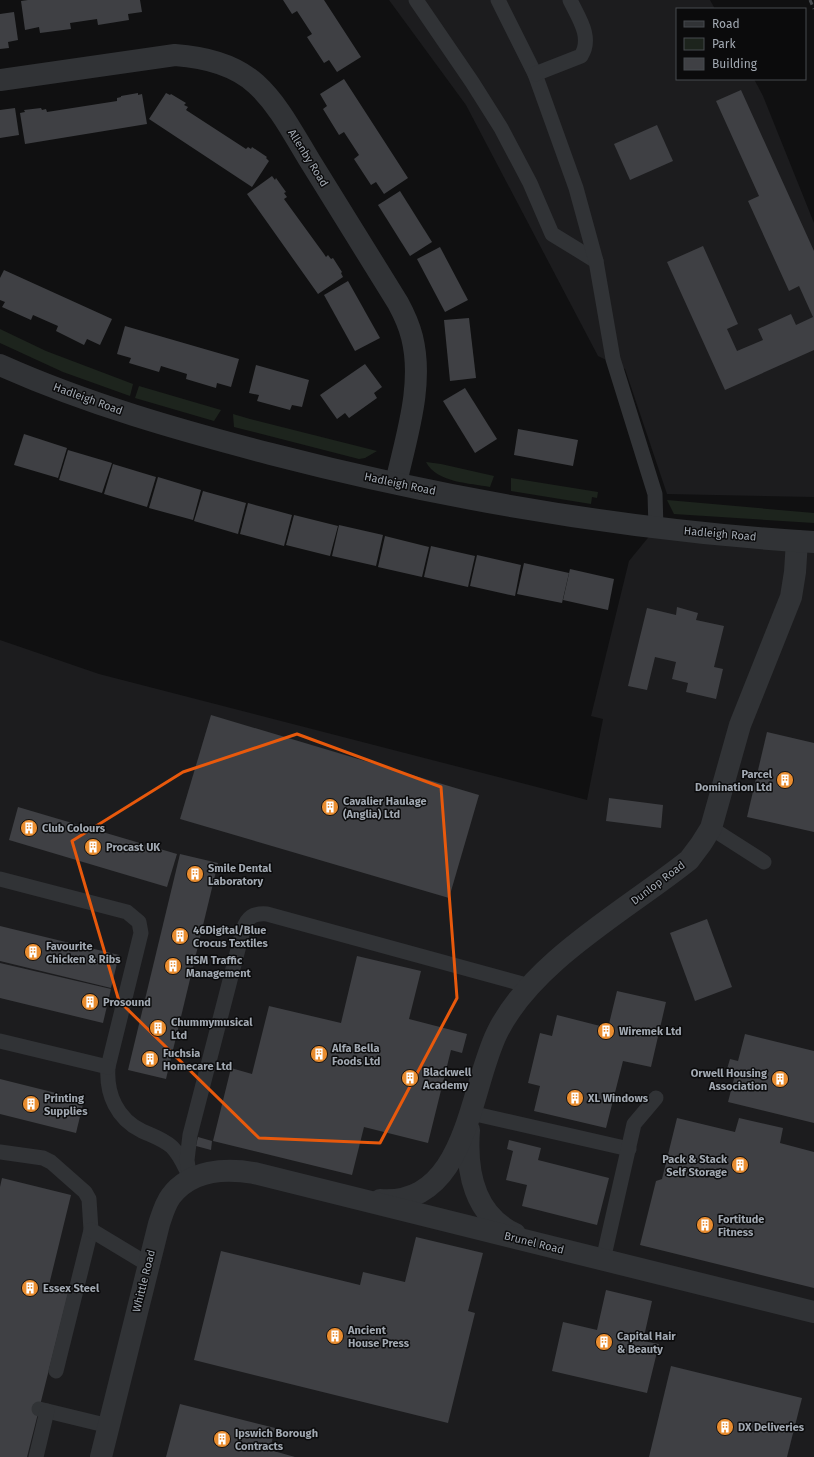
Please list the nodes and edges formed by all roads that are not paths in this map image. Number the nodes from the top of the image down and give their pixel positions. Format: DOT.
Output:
graph roads {
  1 [pos="416,0"];
  2 [pos="498,0"];
  3 [pos="570,0"];
  4 [pos="535,74"];
  5 [pos="0,80"];
  6 [pos="596,261"];
  7 [pos="0,365"];
  8 [pos="396,483"];
  9 [pos="656,528"];
  10 [pos="806,541"];
  11 [pos="711,828"];
  12 [pos="764,862"];
  13 [pos="0,880"];
  14 [pos="530,986"];
  15 [pos="0,1041"];
  16 [pos="108,1067"];
  17 [pos="656,1098"];
  18 [pos="471,1113"];
  19 [pos="629,1149"];
  20 [pos="0,1152"];
  21 [pos="254,1173"];
  22 [pos="190,1180"];
  23 [pos="356,1198"];
  24 [pos="92,1230"];
  25 [pos="534,1243"];
  26 [pos="603,1260"];
  27 [pos="149,1265"];
  28 [pos="814,1312"];
  29 [pos="56,1371"];
  30 [pos="109,1426"];
  31 [pos="36,1457"];
  32 [pos="101,1457"];
  1 -- 6 [label="lane"];
  2 -- 4 [label="lane"];
  3 -- 4 [label="lane"];
  4 -- 6 [label="lane"];
  5 -- 8 [label="street, Allenby Road"];
  6 -- 9 [label="lane"];
  7 -- 8 [label="street, Hadleigh Road"];
  8 -- 9 [label="street, Hadleigh Road"];
  9 -- 10 [label="street, Hadleigh Road"];
  10 -- 11 [label="street, Dunlop Road"];
  11 -- 12 [label="lane"];
  11 -- 14 [label="street, Dunlop Road"];
  13 -- 16 [label="lane"];
  14 -- 18 [label="street, Dunlop Road"];
  14 -- 22 [label="lane"];
  15 -- 16 [label="lane"];
  16 -- 22 [label="lane"];
  17 -- 19 [label="lane"];
  18 -- 19 [label="lane"];
  18 -- 23 [label="street, Dunlop Road"];
  18 -- 25 [label="street, Dunlop Road"];
  19 -- 26 [label="lane"];
  20 -- 24 [label="lane"];
  21 -- 22 [label="street, Whittle Road"];
  21 -- 23 [label="street, Brunel Road"];
  22 -- 27 [label="street, Whittle Road"];
  23 -- 25 [label="street, Brunel Road"];
  24 -- 27 [label="lane"];
  24 -- 29 [label="lane"];
  25 -- 26 [label="street, Brunel Road"];
  26 -- 28 [label="street, Brunel Road"];
  27 -- 30 [label="street, Whittle Road"];
  30 -- 31 [label="lane"];
  30 -- 32 [label="street, Whittle Road"];
}
